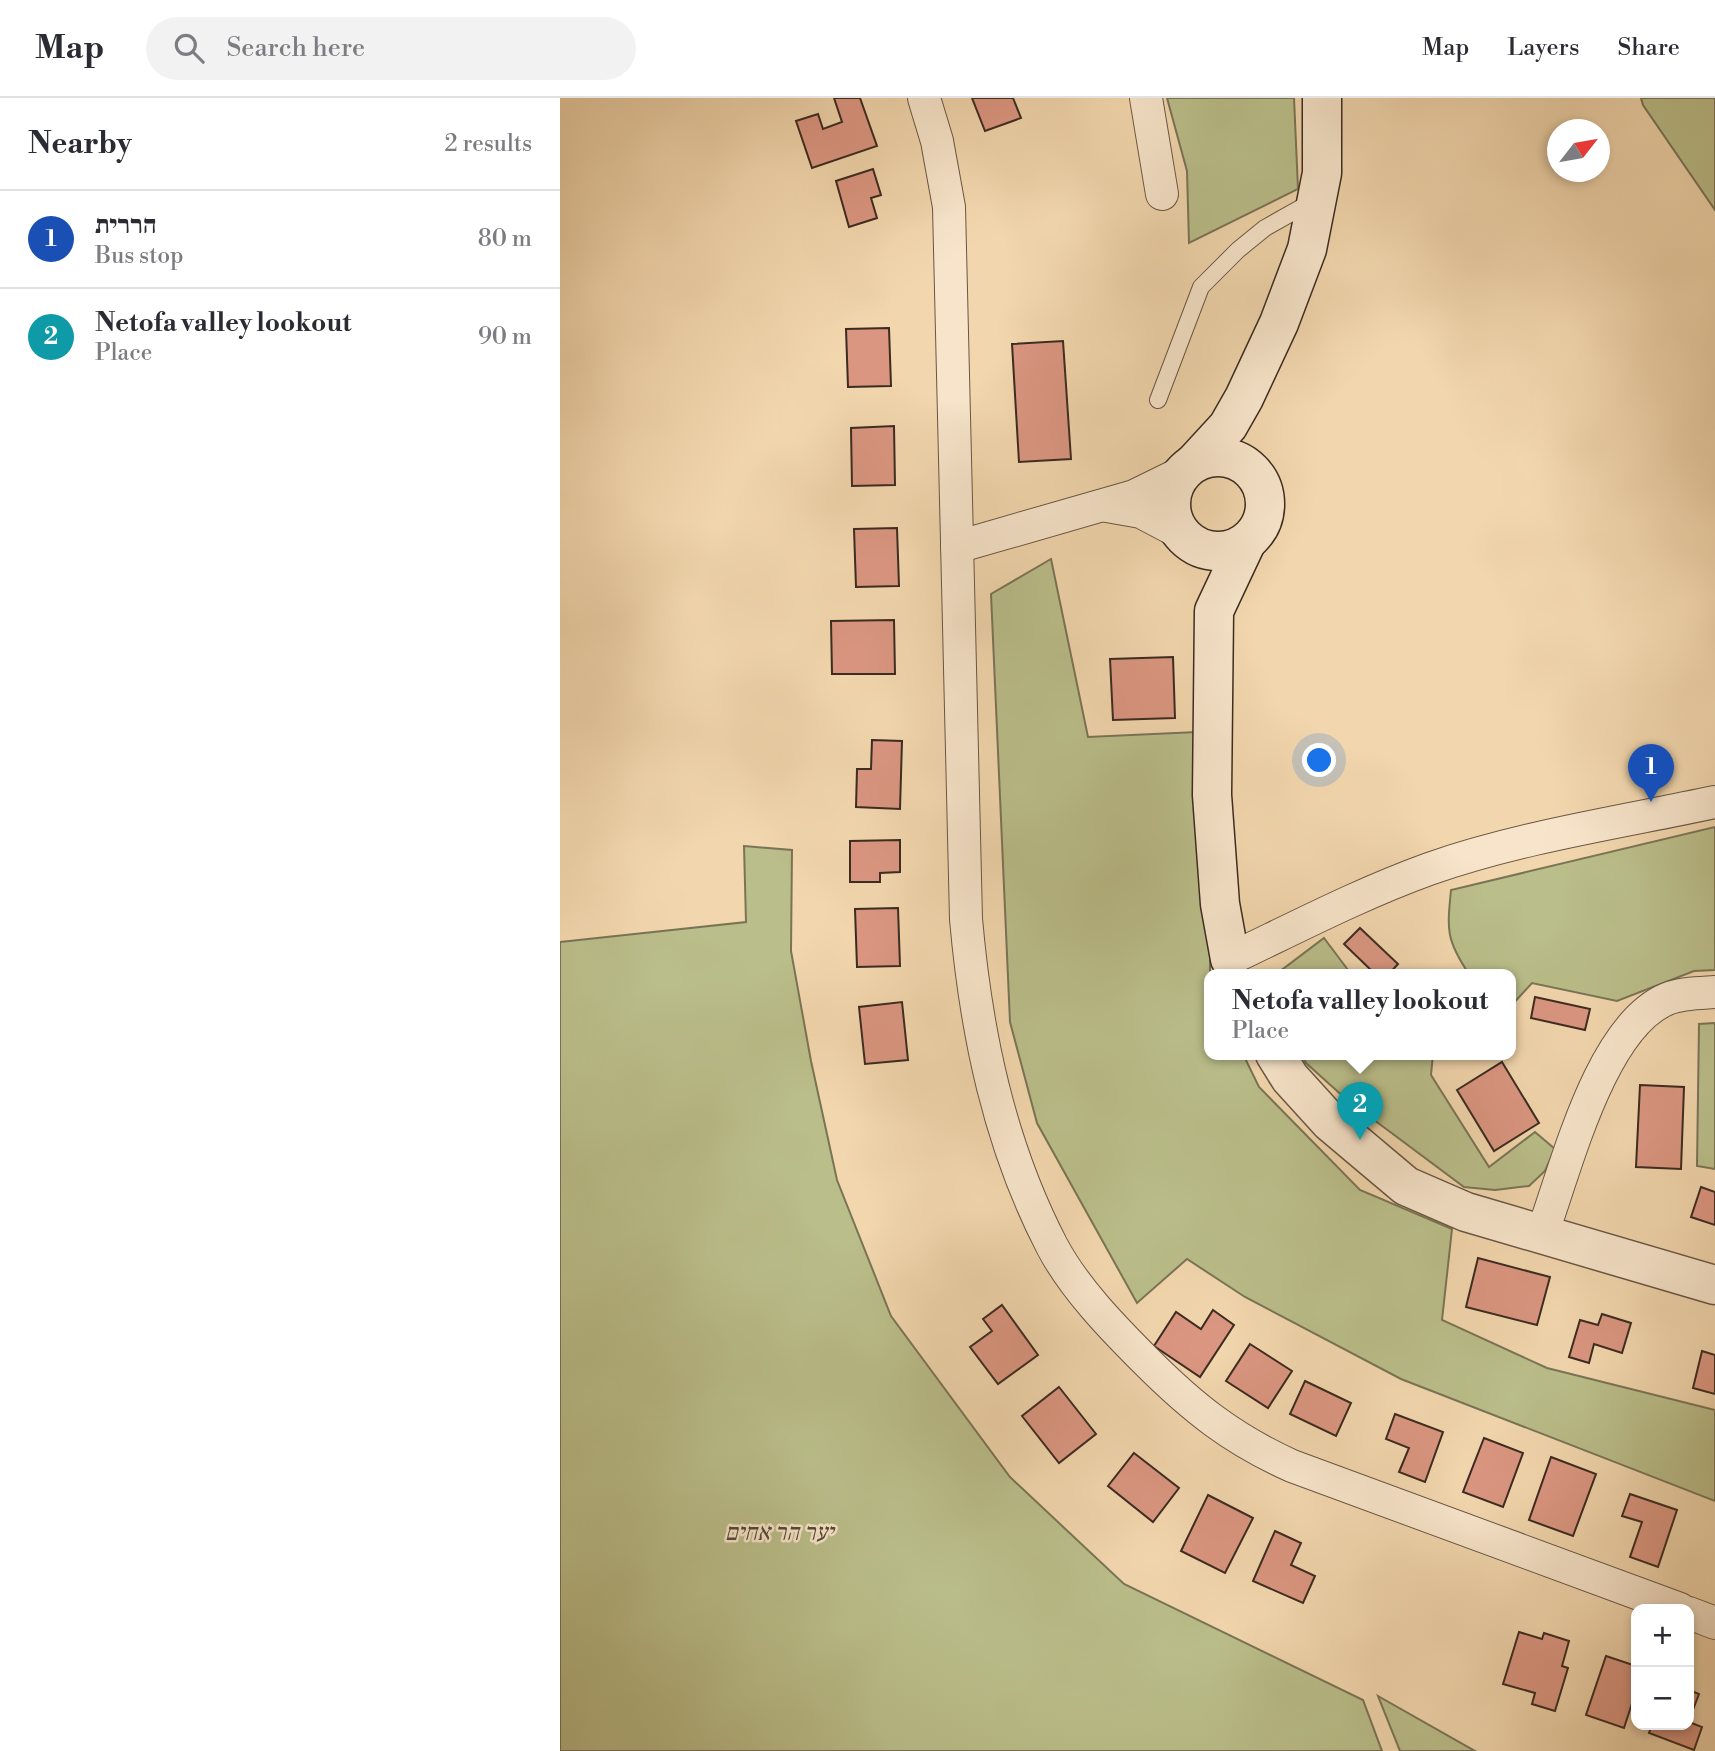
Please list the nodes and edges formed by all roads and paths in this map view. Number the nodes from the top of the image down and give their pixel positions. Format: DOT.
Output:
graph roads {
  1 [pos="924,98"];
  2 [pos="1146,98"];
  3 [pos="1322,98"];
  4 [pos="1162,194"];
  5 [pos="1318,198"];
  6 [pos="1259,366"];
  7 [pos="1158,400"];
  8 [pos="1188,468"];
  9 [pos="1254,474"];
  10 [pos="1103,505"];
  11 [pos="1184,537"];
  12 [pos="1246,543"];
  13 [pos="957,547"];
  14 [pos="1213,637"];
  15 [pos="1715,802"];
  16 [pos="1232,967"];
  17 [pos="1715,992"];
  18 [pos="1279,1060"];
  19 [pos="1542,1234"];
  20 [pos="1715,1285"];
  21 [pos="1666,1604"];
  22 [pos="1694,1615"];
  23 [pos="1715,1623"];
  1 -- 13 [label="street"];
  2 -- 4 [label="street"];
  3 -- 5 [label="main road"];
  5 -- 6 [label="main road"];
  5 -- 7 [label="lane"];
  6 -- 8 [label="main road"];
  6 -- 9 [label="main road"];
  8 -- 9 [label="main road"];
  8 -- 10 [label="street"];
  8 -- 11 [label="main road"];
  9 -- 12 [label="main road"];
  10 -- 11 [label="street"];
  10 -- 13 [label="street"];
  11 -- 12 [label="main road"];
  11 -- 14 [label="main road"];
  12 -- 14 [label="main road"];
  13 -- 21 [label="street"];
  14 -- 16 [label="main road"];
  15 -- 16 [label="street"];
  17 -- 19 [label="street"];
  18 -- 19 [label="main road"];
  19 -- 20 [label="main road"];
  22 -- 23 [label="street"];
}
